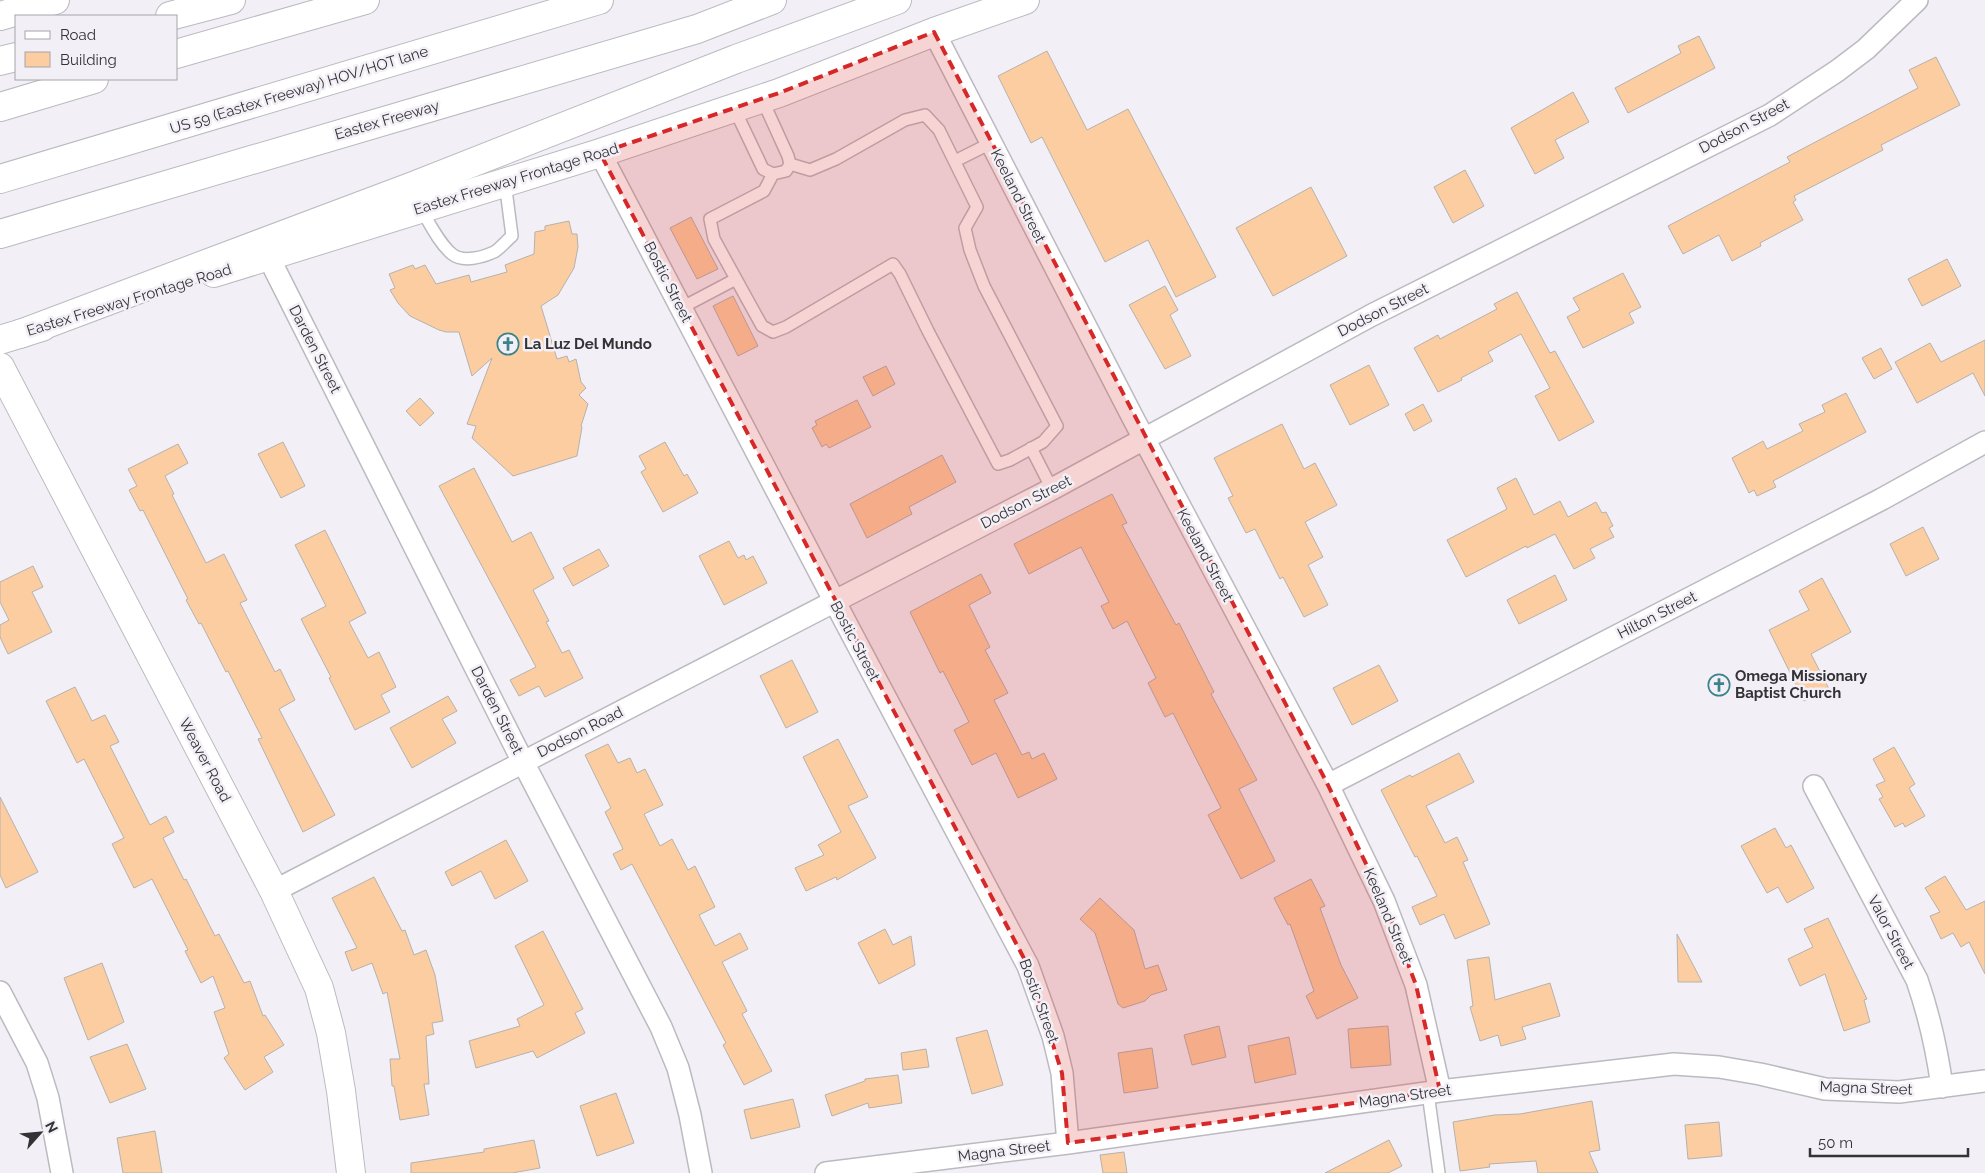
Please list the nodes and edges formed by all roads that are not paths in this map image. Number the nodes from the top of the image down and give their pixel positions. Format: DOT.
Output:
graph roads {
  1 [pos="55,0"];
  2 [pos="231,0"];
  3 [pos="365,0"];
  4 [pos="599,0"];
  5 [pos="772,0"];
  6 [pos="897,0"];
  7 [pos="1025,0"];
  8 [pos="1917,0"];
  9 [pos="174,15"];
  10 [pos="0,16"];
  11 [pos="934,32"];
  12 [pos="178,53"];
  13 [pos="15,57"];
  14 [pos="0,61"];
  15 [pos="91,80"];
  16 [pos="762,99"];
  17 [pos="0,107"];
  18 [pos="734,108"];
  19 [pos="991,143"];
  20 [pos="600,153"];
  21 [pos="954,161"];
  22 [pos="790,164"];
  23 [pos="773,174"];
  24 [pos="0,179"];
  25 [pos="505,182"];
  26 [pos="421,209"];
  27 [pos="0,234"];
  28 [pos="268,256"];
  29 [pos="736,279"];
  30 [pos="681,308"];
  31 [pos="10,337"];
  32 [pos="0,368"];
  33 [pos="1144,439"];
  34 [pos="1985,442"];
  35 [pos="1031,448"];
  36 [pos="1052,489"];
  37 [pos="834,601"];
  38 [pos="523,762"];
  39 [pos="1328,785"];
  40 [pos="1814,786"];
  41 [pos="274,891"];
  42 [pos="0,992"];
  43 [pos="1985,1081"];
  44 [pos="1942,1087"];
  45 [pos="1434,1092"];
  46 [pos="1068,1142"];
  47 [pos="62,1173"];
  48 [pos="351,1173"];
  49 [pos="701,1173"];
  50 [pos="826,1173"];
  51 [pos="1439,1173"];
  1 -- 10 [label="main road"];
  2 -- 9 [label="main road"];
  3 -- 12 [label="main road"];
  4 -- 24 [label="main road, US 59 (Eastex Freeway) HOV/HOT lane"];
  5 -- 27 [label="main road, Eastex Freeway"];
  6 -- 31 [label="main road"];
  7 -- 11 [label="main road, Eastex Freeway Frontage Road"];
  8 -- 33 [label="street, Dodson Street"];
  11 -- 16 [label="main road, Eastex Freeway Frontage Road"];
  11 -- 19 [label="street, Keeland Street"];
  13 -- 14 [label="main road"];
  15 -- 17 [label="main road"];
  16 -- 18 [label="main road, Eastex Freeway Frontage Road"];
  16 -- 22 [label="lane"];
  18 -- 20 [label="main road, Eastex Freeway Frontage Road"];
  18 -- 23 [label="lane"];
  19 -- 21 [label="lane"];
  19 -- 33 [label="street, Keeland Street"];
  20 -- 25 [label="main road, Eastex Freeway Frontage Road"];
  20 -- 30 [label="street, Bostic Street"];
  21 -- 22 [label="lane"];
  21 -- 35 [label="lane"];
  22 -- 23 [label="lane"];
  23 -- 29 [label="lane"];
  25 -- 26 [label="main road, Eastex Freeway Frontage Road"];
  25 -- 26 [label="lane"];
  26 -- 28 [label="main road, Eastex Freeway Frontage Road"];
  28 -- 31 [label="main road, Eastex Freeway Frontage Road"];
  28 -- 38 [label="street, Darden Street"];
  29 -- 30 [label="lane"];
  29 -- 35 [label="lane"];
  30 -- 37 [label="street, Bostic Street"];
  32 -- 41 [label="main road, Weaver Road"];
  33 -- 36 [label="street, Dodson Street"];
  33 -- 39 [label="street, Keeland Street"];
  34 -- 39 [label="street, Hilton Street"];
  35 -- 36 [label="lane"];
  36 -- 37 [label="street, Dodson Street"];
  37 -- 38 [label="street, Dodson Road"];
  37 -- 46 [label="street, Bostic Street"];
  38 -- 41 [label="street, Dodson Road"];
  38 -- 49 [label="street, Darden Street"];
  39 -- 45 [label="street, Keeland Street"];
  40 -- 44 [label="street, Valor Street"];
  41 -- 48 [label="main road, Weaver Road"];
  42 -- 47 [label="street"];
  43 -- 44 [label="street, Magna Street"];
  44 -- 45 [label="street, Magna Street"];
  45 -- 46 [label="street, Magna Street"];
  45 -- 51 [label="lane"];
  46 -- 50 [label="street, Magna Street"];
}
